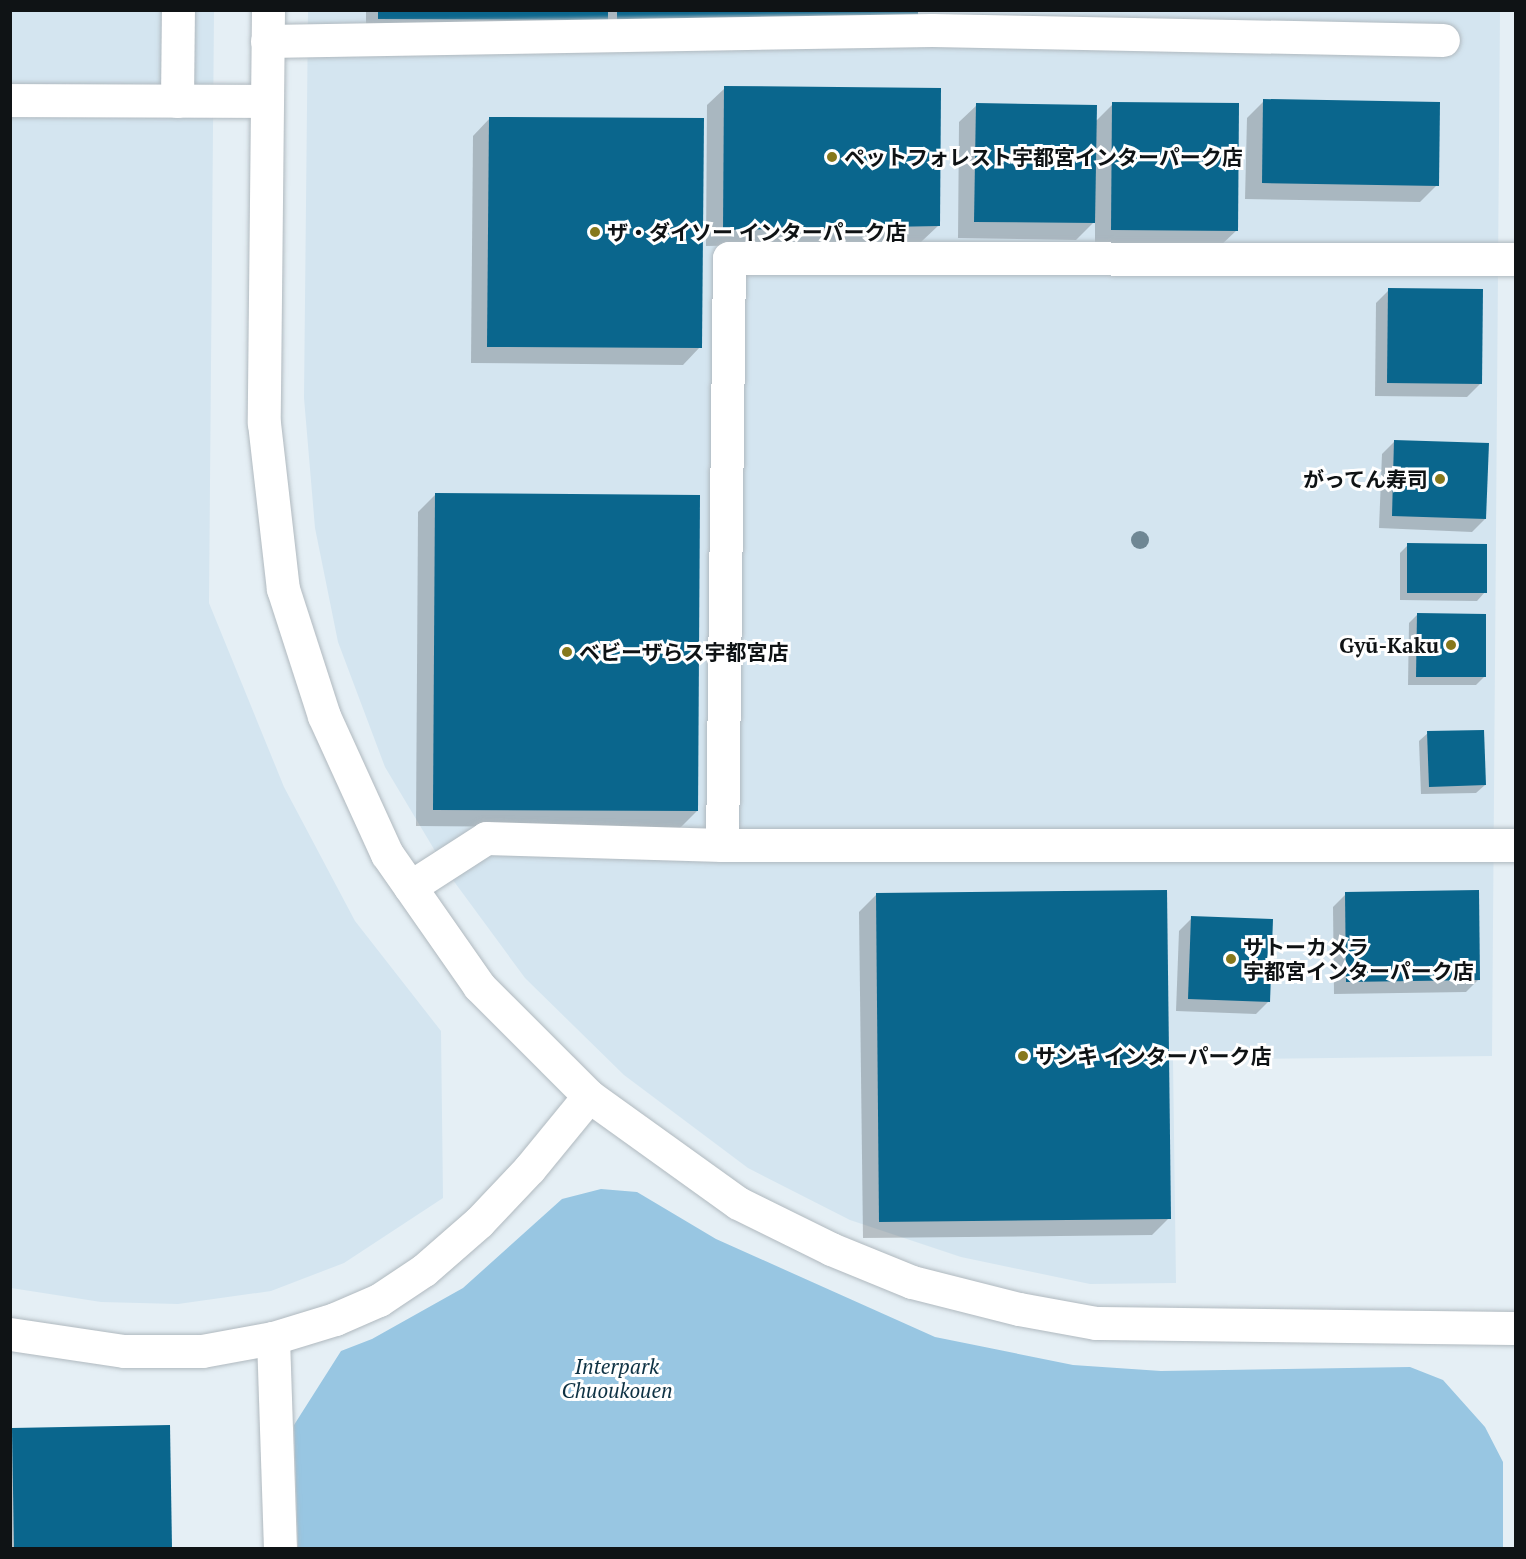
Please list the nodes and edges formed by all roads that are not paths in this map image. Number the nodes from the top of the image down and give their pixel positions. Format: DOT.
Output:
graph roads {
  1 [pos="178,10"];
  2 [pos="958,20"];
  3 [pos="267,26"];
  4 [pos="1443,40"];
  5 [pos="10,100"];
  6 [pos="177,101"];
  7 [pos="267,101"];
  8 [pos="1515,258"];
  9 [pos="722,845"];
  10 [pos="1515,845"];
  11 [pos="410,887"];
  12 [pos="589,1096"];
  13 [pos="1515,1328"];
  14 [pos="10,1334"];
  15 [pos="273,1338"];
  16 [pos="280,1548"];
  1 -- 6 [label="street"];
  2 -- 3 [label="street"];
  2 -- 4 [label="street"];
  3 -- 7 [label="street"];
  5 -- 6 [label="street"];
  6 -- 7 [label="street"];
  7 -- 11 [label="street"];
  8 -- 9 [label="street"];
  9 -- 10 [label="street"];
  9 -- 11 [label="street"];
  11 -- 12 [label="street"];
  12 -- 13 [label="street"];
  12 -- 15 [label="street"];
  14 -- 15 [label="street"];
  15 -- 16 [label="street"];
}
